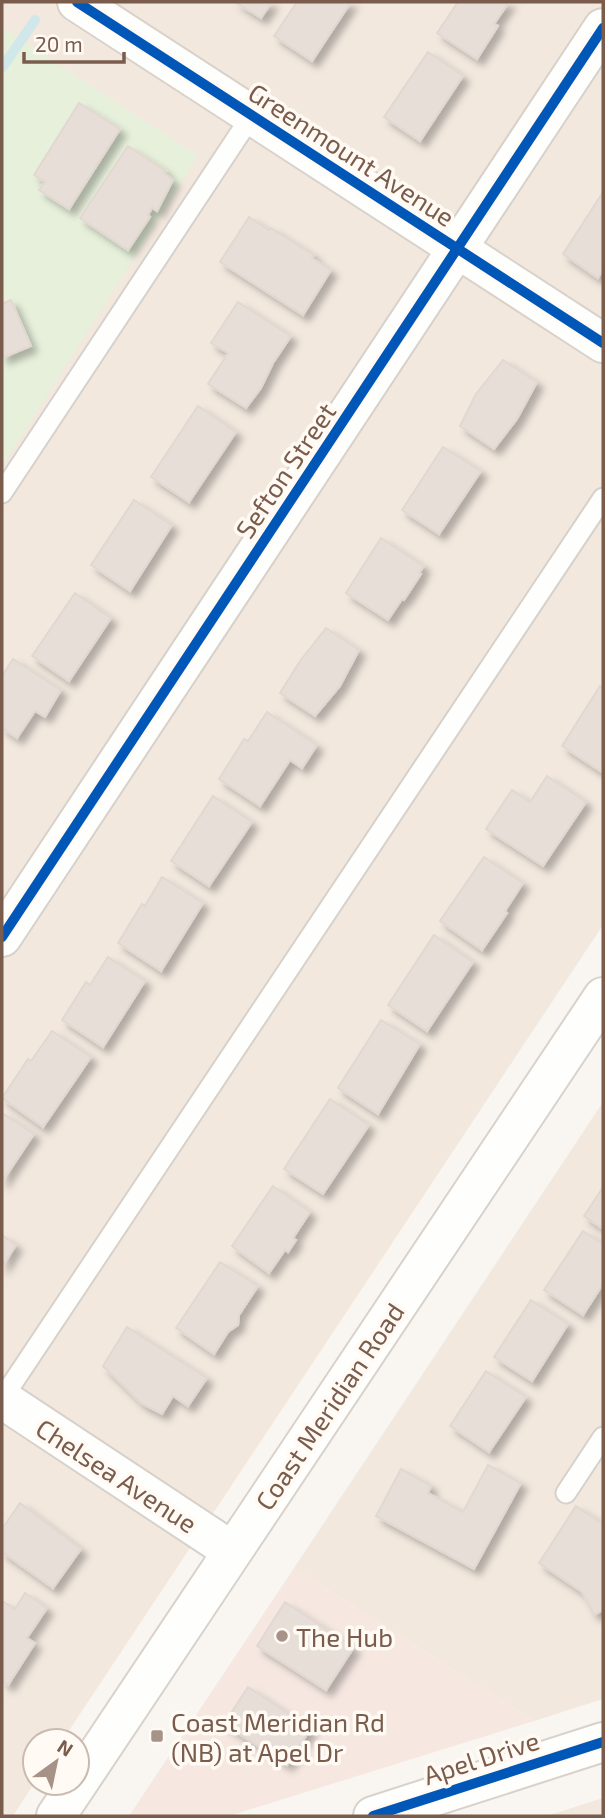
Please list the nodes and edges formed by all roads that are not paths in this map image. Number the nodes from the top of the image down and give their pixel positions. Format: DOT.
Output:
graph roads {
  1 [pos="77,2"];
  2 [pos="603,28"];
  3 [pos="252,115"];
  4 [pos="458,250"];
  5 [pos="603,343"];
  6 [pos="2,493"];
  7 [pos="603,498"];
  8 [pos="2,937"];
  9 [pos="603,997"];
  10 [pos="2,1399"];
  11 [pos="603,1437"];
  12 [pos="566,1493"];
  13 [pos="232,1551"];
  14 [pos="603,1742"];
  15 [pos="56,1816"];
  16 [pos="373,1816"];
  1 -- 3 [label="street, Greenmount Avenue"];
  2 -- 4 [label="street, Sefton Street"];
  3 -- 4 [label="street, Greenmount Avenue"];
  3 -- 6 [label="lane"];
  4 -- 5 [label="street, Greenmount Avenue"];
  4 -- 8 [label="street, Sefton Street"];
  7 -- 10 [label="lane"];
  9 -- 13 [label="street, Coast Meridian Road"];
  10 -- 13 [label="street, Chelsea Avenue"];
  11 -- 12 [label="lane"];
  13 -- 15 [label="street, Coast Meridian Road"];
  14 -- 16 [label="street, Apel Drive"];
}
